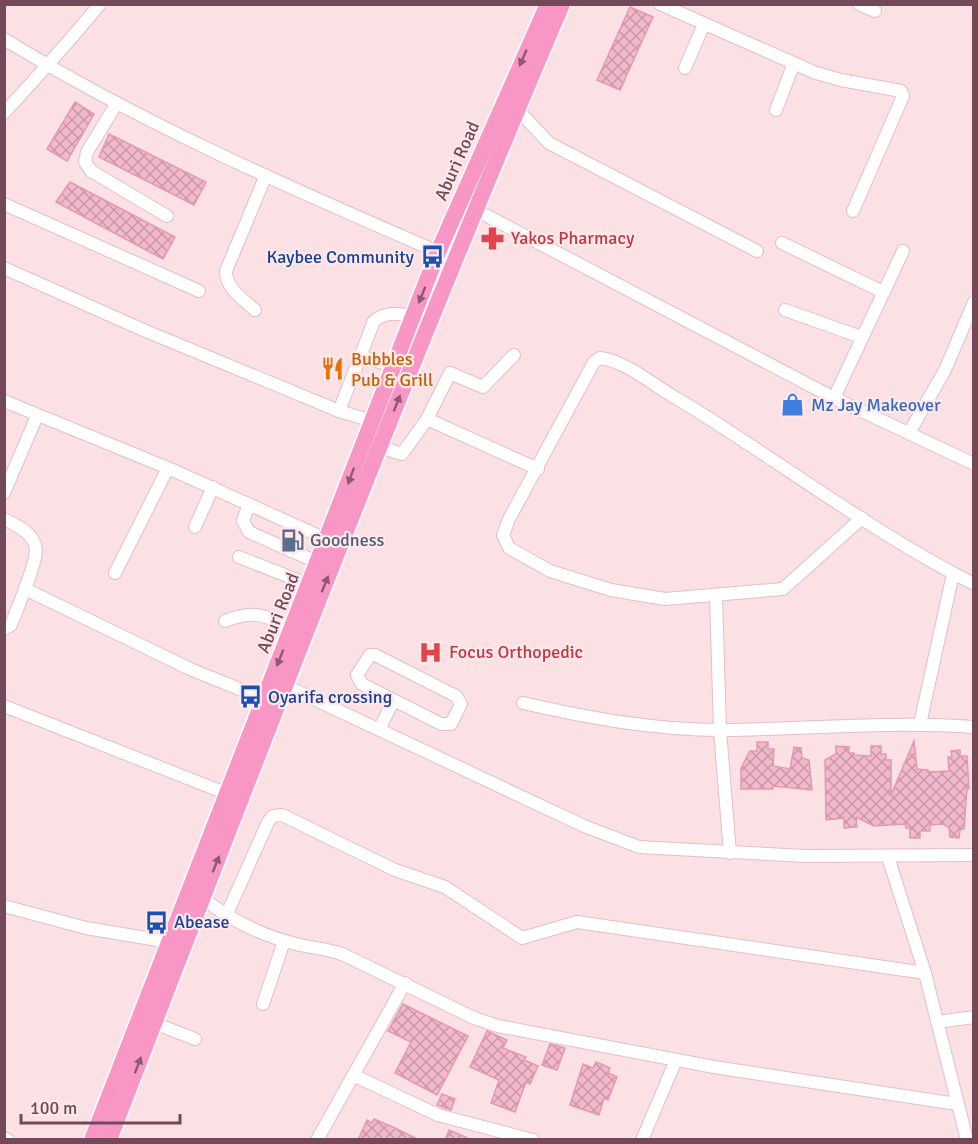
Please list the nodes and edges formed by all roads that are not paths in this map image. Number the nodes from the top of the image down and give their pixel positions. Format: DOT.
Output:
graph roads {
  1 [pos="100,4"];
  2 [pos="660,4"];
  3 [pos="859,4"];
  4 [pos="550,5"];
  5 [pos="875,11"];
  6 [pos="704,24"];
  7 [pos="4,39"];
  8 [pos="794,63"];
  9 [pos="49,66"];
  10 [pos="685,68"];
  11 [pos="117,104"];
  12 [pos="518,110"];
  13 [pos="776,110"];
  14 [pos="4,112"];
  15 [pos="266,175"];
  16 [pos="4,204"];
  17 [pos="476,210"];
  18 [pos="853,211"];
  19 [pos="167,216"];
  20 [pos="782,243"];
  21 [pos="758,251"];
  22 [pos="903,251"];
  23 [pos="438,252"];
  24 [pos="4,268"];
  25 [pos="199,291"];
  26 [pos="883,292"];
  27 [pos="974,302"];
  28 [pos="255,310"];
  29 [pos="785,310"];
  30 [pos="413,316"];
  31 [pos="861,337"];
  32 [pos="514,355"];
  33 [pos="360,356"];
  34 [pos="393,366"];
  35 [pos="834,398"];
  36 [pos="4,401"];
  37 [pos="339,411"];
  38 [pos="37,416"];
  39 [pos="427,418"];
  40 [pos="372,421"];
  41 [pos="909,433"];
  42 [pos="364,441"];
  43 [pos="380,447"];
  44 [pos="974,464"];
  45 [pos="168,468"];
  46 [pos="538,469"];
  47 [pos="213,487"];
  48 [pos="4,493"];
  49 [pos="249,504"];
  50 [pos="862,518"];
  51 [pos="4,519"];
  52 [pos="195,526"];
  53 [pos="301,528"];
  54 [pos="328,540"];
  55 [pos="291,551"];
  56 [pos="239,556"];
  57 [pos="319,562"];
  58 [pos="115,573"];
  59 [pos="953,574"];
  60 [pos="974,584"];
  61 [pos="310,585"];
  62 [pos="25,589"];
  63 [pos="716,596"];
  64 [pos="225,621"];
  65 [pos="293,627"];
  66 [pos="4,629"];
  67 [pos="284,685"];
  68 [pos="264,699"];
  69 [pos="393,700"];
  70 [pos="523,703"];
  71 [pos="4,706"];
  72 [pos="921,724"];
  73 [pos="974,727"];
  74 [pos="380,728"];
  75 [pos="720,730"];
  76 [pos="228,794"];
  77 [pos="730,853"];
  78 [pos="974,855"];
  79 [pos="888,857"];
  80 [pos="202,898"];
  81 [pos="4,906"];
  82 [pos="226,916"];
  83 [pos="284,941"];
  84 [pos="170,942"];
  85 [pos="925,974"];
  86 [pos="405,983"];
  87 [pos="263,1004"];
  88 [pos="974,1017"];
  89 [pos="937,1022"];
  90 [pos="154,1023"];
  91 [pos="195,1039"];
  92 [pos="676,1060"];
  93 [pos="353,1075"];
  94 [pos="957,1104"];
  95 [pos="969,1135"];
  96 [pos="92,1140"];
  97 [pos="109,1140"];
  98 [pos="317,1140"];
  99 [pos="533,1140"];
  100 [pos="642,1140"];
  1 -- 9 [label="street"];
  2 -- 6 [label="street"];
  3 -- 5 [label="street"];
  4 -- 12 [label="highway, Aburi Road"];
  4 -- 23 [label="highway, Aburi Road, one-way"];
  6 -- 8 [label="street"];
  6 -- 10 [label="street"];
  7 -- 9 [label="street"];
  8 -- 13 [label="street"];
  8 -- 18 [label="street"];
  9 -- 11 [label="street"];
  9 -- 14 [label="street"];
  11 -- 15 [label="street"];
  11 -- 19 [label="street"];
  12 -- 17 [label="highway, Aburi Road"];
  12 -- 21 [label="street"];
  15 -- 23 [label="street"];
  15 -- 28 [label="street"];
  16 -- 25 [label="street"];
  17 -- 35 [label="street"];
  43 -- 17 [label="highway, Aburi Road, one-way"];
  20 -- 26 [label="street"];
  22 -- 26 [label="street"];
  23 -- 30 [label="highway, Aburi Road, one-way"];
  24 -- 37 [label="street"];
  26 -- 31 [label="street"];
  27 -- 41 [label="street"];
  29 -- 31 [label="street"];
  30 -- 33 [label="street"];
  30 -- 34 [label="highway, Aburi Road"];
  31 -- 35 [label="street"];
  32 -- 39 [label="street"];
  33 -- 34 [label="street"];
  33 -- 37 [label="street"];
  34 -- 40 [label="highway, Aburi Road"];
  35 -- 41 [label="street"];
  36 -- 38 [label="street"];
  37 -- 40 [label="street"];
  38 -- 45 [label="street"];
  38 -- 48 [label="street"];
  39 -- 43 [label="street"];
  39 -- 46 [label="street"];
  40 -- 42 [label="highway, Aburi Road"];
  41 -- 44 [label="street"];
  42 -- 43 [label="highway"];
  42 -- 54 [label="highway, Aburi Road, one-way"];
  67 -- 43 [label="highway, Aburi Road, one-way"];
  45 -- 47 [label="street"];
  45 -- 58 [label="street"];
  46 -- 50 [label="street"];
  46 -- 63 [label="street"];
  47 -- 49 [label="street"];
  47 -- 52 [label="street"];
  49 -- 53 [label="street"];
  49 -- 55 [label="street"];
  50 -- 59 [label="street"];
  50 -- 63 [label="street"];
  51 -- 62 [label="street"];
  53 -- 54 [label="street"];
  53 -- 55 [label="street"];
  54 -- 57 [label="highway, Aburi Road"];
  55 -- 57 [label="street"];
  56 -- 61 [label="street"];
  57 -- 61 [label="highway, Aburi Road"];
  59 -- 60 [label="street"];
  59 -- 72 [label="street"];
  61 -- 65 [label="highway, Aburi Road"];
  62 -- 66 [label="street"];
  62 -- 68 [label="street"];
  63 -- 75 [label="street"];
  64 -- 65 [label="street"];
  65 -- 68 [label="highway, Aburi Road, one-way"];
  67 -- 74 [label="street"];
  80 -- 67 [label="highway, Aburi Road, one-way"];
  68 -- 76 [label="highway, Aburi Road"];
  69 -- 69 [label="street"];
  69 -- 74 [label="street"];
  70 -- 75 [label="street"];
  71 -- 76 [label="street"];
  72 -- 73 [label="street"];
  72 -- 75 [label="street"];
  74 -- 77 [label="street"];
  75 -- 77 [label="street"];
  76 -- 84 [label="highway, Aburi Road"];
  77 -- 79 [label="street"];
  78 -- 79 [label="street"];
  79 -- 85 [label="street"];
  80 -- 82 [label="street"];
  80 -- 90 [label="highway, Aburi Road"];
  81 -- 84 [label="street"];
  82 -- 83 [label="street"];
  82 -- 85 [label="street"];
  83 -- 86 [label="street"];
  83 -- 87 [label="street"];
  84 -- 96 [label="highway, Aburi Road"];
  85 -- 89 [label="street"];
  86 -- 92 [label="street"];
  86 -- 93 [label="street"];
  88 -- 89 [label="street"];
  89 -- 94 [label="street"];
  90 -- 91 [label="street"];
  97 -- 90 [label="highway, Aburi Road, one-way"];
  92 -- 94 [label="street"];
  92 -- 100 [label="street"];
  93 -- 98 [label="street"];
  93 -- 99 [label="street"];
  94 -- 95 [label="street"];
}
